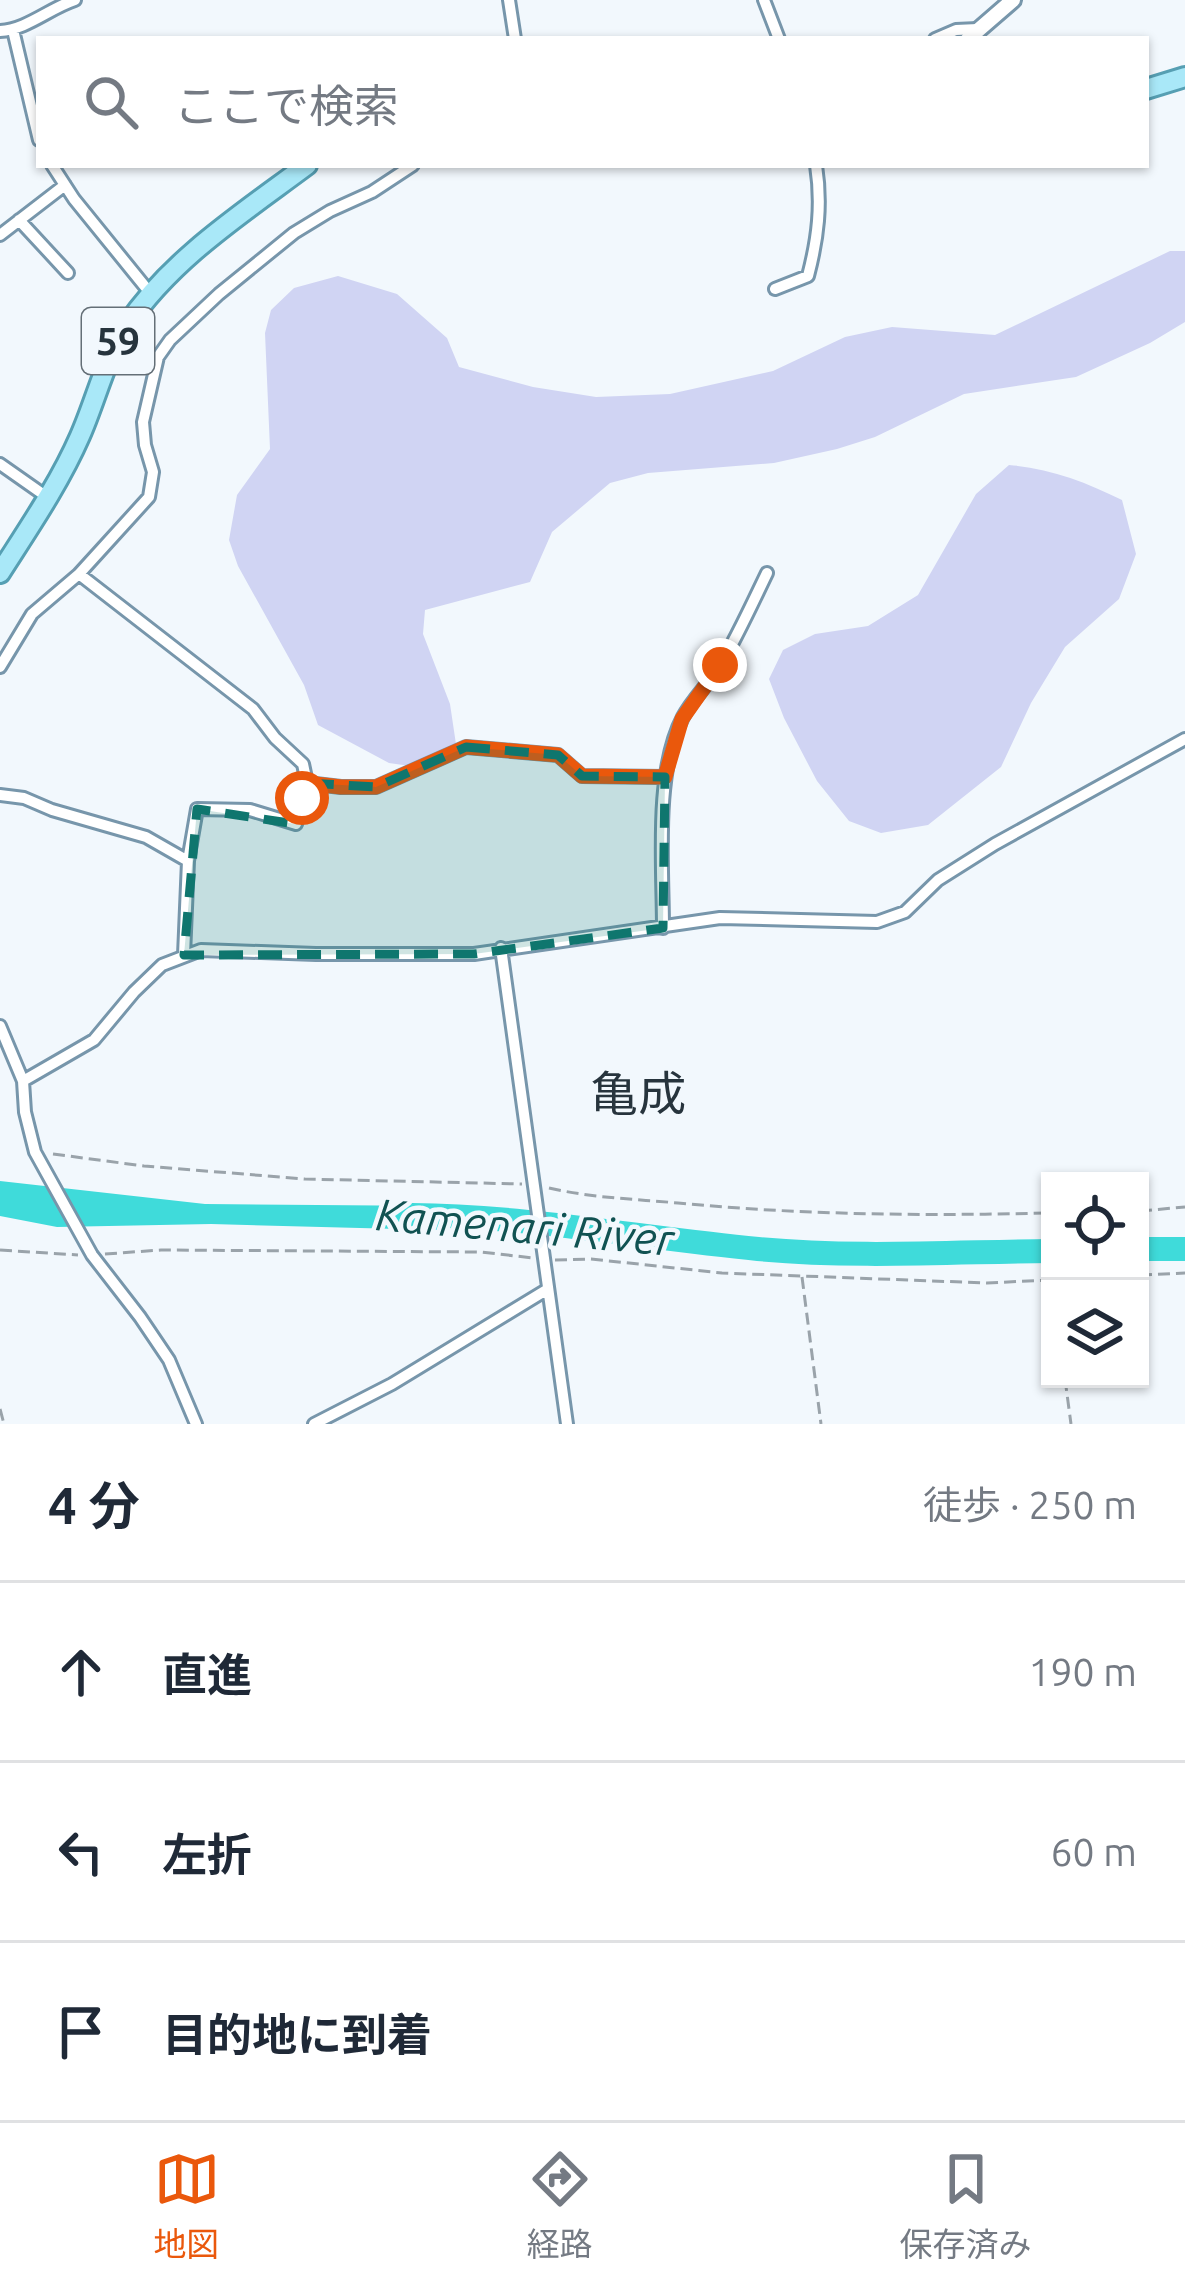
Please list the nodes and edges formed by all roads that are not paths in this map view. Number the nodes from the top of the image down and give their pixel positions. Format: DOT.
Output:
graph roads {
  1 [pos="75,0"];
  2 [pos="509,0"];
  3 [pos="764,0"];
  4 [pos="1013,0"];
  5 [pos="6,31"];
  6 [pos="973,34"];
  7 [pos="515,36"];
  8 [pos="778,36"];
  9 [pos="942,36"];
  10 [pos="1185,76"];
  11 [pos="1149,88"];
  12 [pos="36,130"];
  13 [pos="54,168"];
  14 [pos="303,168"];
  15 [pos="408,168"];
  16 [pos="817,168"];
  17 [pos="65,185"];
  18 [pos="19,220"];
  19 [pos="1,233"];
  20 [pos="68,273"];
  21 [pos="775,289"];
  22 [pos="151,294"];
  23 [pos="0,464"];
  24 [pos="47,497"];
  25 [pos="0,573"];
  26 [pos="79,574"];
  27 [pos="767,574"];
  28 [pos="0,667"];
  29 [pos="1185,739"];
  30 [pos="665,777"];
  31 [pos="307,783"];
  32 [pos="0,795"];
  33 [pos="188,861"];
  34 [pos="663,928"];
  35 [pos="501,948"];
  36 [pos="184,955"];
  37 [pos="0,1027"];
  38 [pos="23,1081"];
  39 [pos="548,1288"];
  40 [pos="196,1424"];
  41 [pos="314,1424"];
  42 [pos="567,1424"];
  1 -- 5 [label="street"];
  2 -- 7 [label="street"];
  3 -- 8 [label="street"];
  4 -- 6 [label="street"];
  5 -- 12 [label="street"];
  6 -- 9 [label="street"];
  10 -- 11 [label="main road"];
  13 -- 17 [label="street"];
  14 -- 22 [label="main road, 59"];
  15 -- 26 [label="street"];
  16 -- 21 [label="street"];
  17 -- 18 [label="street"];
  17 -- 22 [label="street"];
  18 -- 19 [label="street"];
  18 -- 20 [label="street"];
  22 -- 24 [label="main road, 59"];
  23 -- 24 [label="street"];
  24 -- 25 [label="main road, 59"];
  26 -- 28 [label="street"];
  26 -- 31 [label="street"];
  27 -- 30 [label="street"];
  29 -- 34 [label="street"];
  30 -- 31 [label="street"];
  30 -- 34 [label="street"];
  31 -- 33 [label="street"];
  32 -- 33 [label="street"];
  33 -- 36 [label="street"];
  34 -- 35 [label="street"];
  35 -- 36 [label="street"];
  35 -- 39 [label="street"];
  36 -- 38 [label="street"];
  37 -- 38 [label="street"];
  38 -- 40 [label="street"];
  39 -- 41 [label="street"];
  39 -- 42 [label="street"];
}
